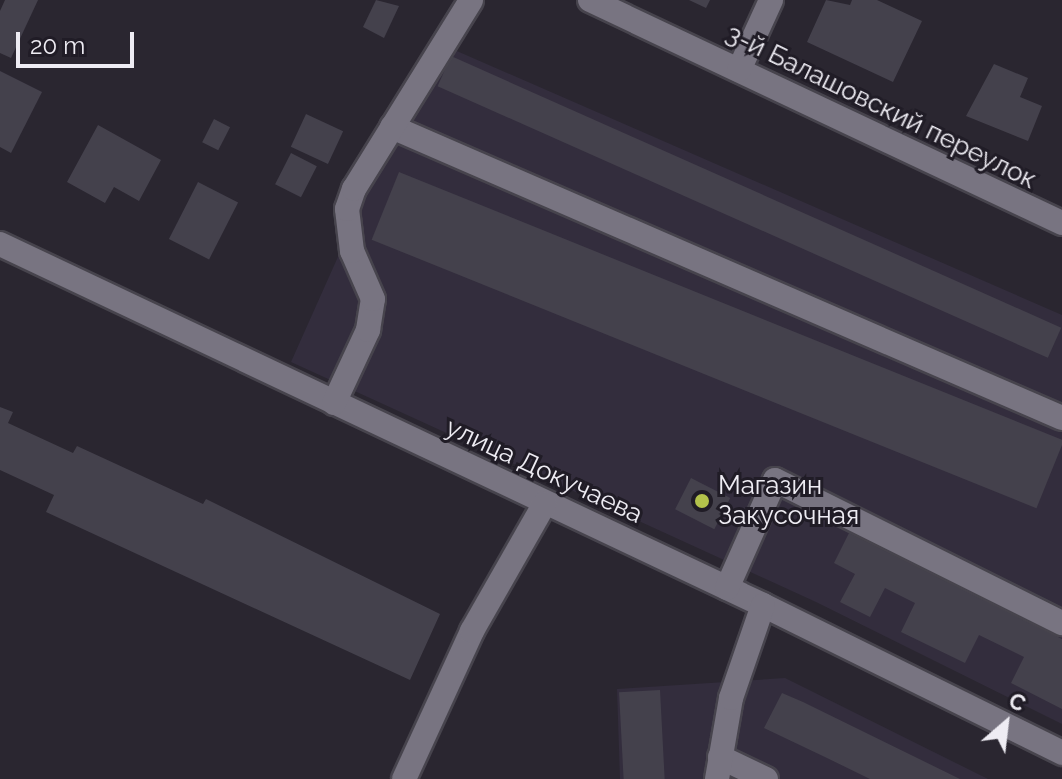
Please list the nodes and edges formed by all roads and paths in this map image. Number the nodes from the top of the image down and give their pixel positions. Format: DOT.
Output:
graph roads {
  1 [pos="471,0"];
  2 [pos="590,0"];
  3 [pos="771,0"];
  4 [pos="739,70"];
  5 [pos="392,127"];
  6 [pos="1062,223"];
  7 [pos="0,244"];
  8 [pos="334,403"];
  9 [pos="1062,418"];
  10 [pos="545,503"];
  11 [pos="727,588"];
  12 [pos="763,605"];
  13 [pos="1062,623"];
  14 [pos="1062,753"];
  15 [pos="718,768"];
  16 [pos="404,779"];
  17 [pos="766,779"];
  1 -- 5 [label="street"];
  2 -- 4 [label="street, 3-й Балашовский переулок"];
  3 -- 4 [label="street"];
  4 -- 6 [label="street, 3-й Балашовский переулок"];
  5 -- 8 [label="street"];
  5 -- 9 [label="street"];
  7 -- 8 [label="street, улица Докучаева"];
  8 -- 10 [label="street, улица Докучаева"];
  10 -- 11 [label="street, улица Докучаева"];
  10 -- 16 [label="street"];
  11 -- 12 [label="street, улица Докучаева"];
  11 -- 13 [label="street"];
  12 -- 14 [label="street, улица Докучаева"];
  12 -- 15 [label="street"];
  15 -- 17 [label="street"];
}
